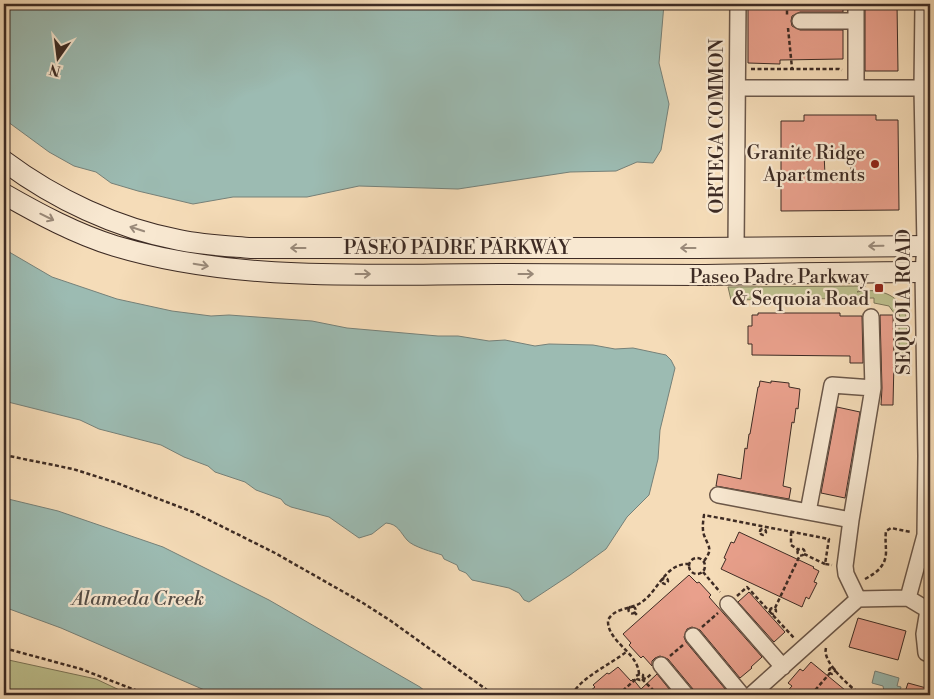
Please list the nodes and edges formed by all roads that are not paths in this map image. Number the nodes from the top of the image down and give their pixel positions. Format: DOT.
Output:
graph roads {
  1 [pos="738,4"];
  2 [pos="856,4"];
  3 [pos="923,4"];
  4 [pos="800,20"];
  5 [pos="856,21"];
  6 [pos="745,88"];
  7 [pos="856,88"];
  8 [pos="922,88"];
  9 [pos="927,127"];
  10 [pos="4,161"];
  11 [pos="4,194"];
  12 [pos="928,246"];
  13 [pos="736,248"];
  14 [pos="927,272"];
  15 [pos="871,318"];
  16 [pos="873,388"];
  17 [pos="718,496"];
  18 [pos="808,512"];
  19 [pos="850,520"];
  20 [pos="855,593"];
  21 [pos="908,598"];
  22 [pos="729,599"];
  23 [pos="929,609"];
  24 [pos="693,636"];
  25 [pos="926,653"];
  26 [pos="661,665"];
  27 [pos="783,667"];
  28 [pos="686,695"];
  29 [pos="742,695"];
  30 [pos="751,695"];
  1 -- 6 [label="street, ORTEGA COMMON"];
  2 -- 5 [label="street"];
  3 -- 8 [label="street, SEQUOIA ROAD"];
  4 -- 5 [label="street"];
  5 -- 7 [label="street"];
  6 -- 7 [label="street"];
  6 -- 13 [label="street, ORTEGA COMMON"];
  7 -- 8 [label="street"];
  8 -- 9 [label="street, SEQUOIA ROAD"];
  9 -- 12 [label="street, SEQUOIA ROAD"];
  13 -- 10 [label="main road, PASEO PADRE PARKWAY, one-way"];
  11 -- 14 [label="main road, PASEO PADRE PARKWAY, one-way"];
  12 -- 13 [label="main road, PASEO PADRE PARKWAY, one-way"];
  12 -- 14 [label="street, SEQUOIA ROAD"];
  14 -- 21 [label="street, SEQUOIA ROAD"];
  15 -- 16 [label="street"];
  16 -- 18 [label="street"];
  16 -- 19 [label="street"];
  17 -- 18 [label="street"];
  18 -- 19 [label="street"];
  19 -- 20 [label="street"];
  20 -- 21 [label="street"];
  20 -- 27 [label="street"];
  21 -- 23 [label="street"];
  22 -- 27 [label="street"];
  23 -- 25 [label="street"];
  24 -- 29 [label="street"];
  26 -- 28 [label="street"];
  27 -- 30 [label="street"];
}
